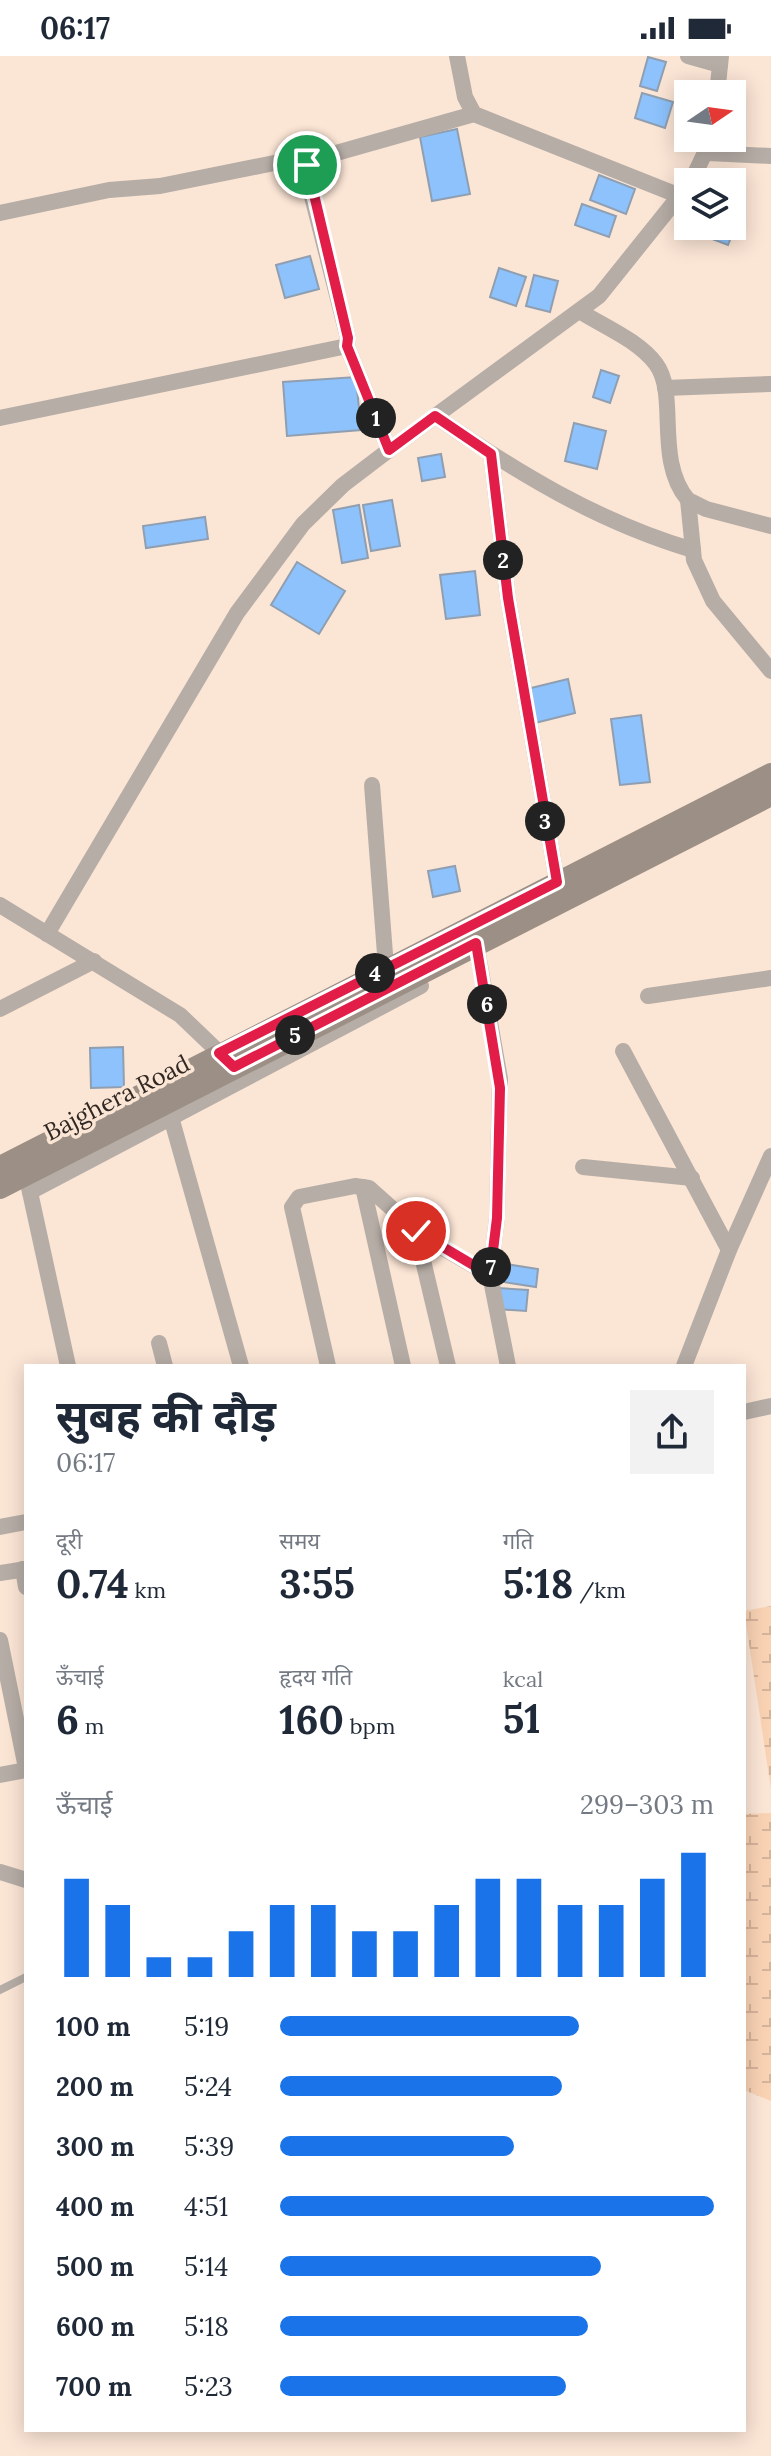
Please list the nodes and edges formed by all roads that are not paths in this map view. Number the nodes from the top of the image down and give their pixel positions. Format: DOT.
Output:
graph roads {
  1 [pos="457,56"];
  2 [pos="688,56"];
  3 [pos="720,61"];
  4 [pos="474,114"];
  5 [pos="746,151"];
  6 [pos="771,156"];
  7 [pos="308,161"];
  8 [pos="674,184"];
  9 [pos="674,204"];
  10 [pos="0,213"];
  11 [pos="581,312"];
  12 [pos="347,346"];
  13 [pos="771,384"];
  14 [pos="665,388"];
  15 [pos="435,416"];
  16 [pos="0,418"];
  17 [pos="389,450"];
  18 [pos="491,454"];
  19 [pos="688,500"];
  20 [pos="771,526"];
  21 [pos="693,550"];
  22 [pos="771,671"];
  23 [pos="771,774"];
  24 [pos="372,785"];
  25 [pos="771,795"];
  26 [pos="557,882"];
  27 [pos="0,905"];
  28 [pos="47,934"];
  29 [pos="477,949"];
  30 [pos="94,961"];
  31 [pos="386,967"];
  32 [pos="771,978"];
  33 [pos="648,996"];
  34 [pos="0,1009"];
  35 [pos="623,1051"];
  36 [pos="227,1060"];
  37 [pos="169,1110"];
  38 [pos="771,1156"];
  39 [pos="0,1167"];
  40 [pos="583,1167"];
  41 [pos="692,1178"];
  42 [pos="28,1183"];
  43 [pos="363,1187"];
  44 [pos="0,1188"];
  45 [pos="416,1231"];
  46 [pos="729,1250"];
  47 [pos="490,1275"];
  48 [pos="159,1343"];
  49 [pos="68,1364"];
  50 [pos="164,1364"];
  51 [pos="240,1364"];
  52 [pos="328,1364"];
  53 [pos="403,1364"];
  54 [pos="448,1364"];
  55 [pos="508,1364"];
  56 [pos="685,1364"];
  57 [pos="771,1406"];
  58 [pos="746,1412"];
  59 [pos="24,1522"];
  60 [pos="0,1527"];
  61 [pos="24,1569"];
  62 [pos="0,1573"];
  63 [pos="0,1640"];
  64 [pos="24,1759"];
  65 [pos="24,1769"];
  66 [pos="0,1775"];
  67 [pos="0,1872"];
  68 [pos="24,1879"];
  69 [pos="24,1978"];
  70 [pos="0,1990"];
  1 -- 4 [label="street"];
  2 -- 3 [label="street"];
  4 -- 7 [label="street"];
  4 -- 8 [label="street"];
  5 -- 6 [label="street"];
  7 -- 10 [label="street"];
  7 -- 12 [label="street"];
  9 -- 11 [label="street"];
  11 -- 14 [label="street"];
  11 -- 15 [label="street"];
  12 -- 16 [label="street"];
  12 -- 17 [label="street"];
  13 -- 14 [label="street"];
  14 -- 19 [label="street"];
  15 -- 17 [label="street"];
  15 -- 18 [label="street"];
  17 -- 28 [label="street"];
  18 -- 21 [label="street"];
  18 -- 26 [label="street"];
  19 -- 20 [label="street"];
  19 -- 21 [label="street"];
  21 -- 22 [label="street"];
  23 -- 26 [label="main road, Bajghera Road"];
  24 -- 31 [label="street"];
  25 -- 29 [label="main road, Bajghera Road"];
  26 -- 31 [label="main road, Bajghera Road"];
  27 -- 28 [label="street"];
  28 -- 30 [label="street"];
  29 -- 36 [label="main road, Bajghera Road"];
  29 -- 37 [label="street"];
  29 -- 47 [label="street"];
  30 -- 34 [label="street"];
  30 -- 36 [label="street"];
  31 -- 36 [label="main road, Bajghera Road"];
  32 -- 33 [label="street"];
  35 -- 41 [label="street"];
  36 -- 37 [label="main road, Bajghera Road"];
  36 -- 39 [label="main road, Bajghera Road"];
  37 -- 42 [label="main road, Bajghera Road"];
  37 -- 51 [label="street"];
  38 -- 46 [label="street"];
  40 -- 41 [label="street"];
  41 -- 46 [label="street"];
  42 -- 44 [label="main road, Bajghera Road"];
  42 -- 49 [label="street"];
  43 -- 45 [label="street"];
  43 -- 52 [label="street"];
  43 -- 53 [label="street"];
  45 -- 47 [label="street"];
  45 -- 54 [label="street"];
  46 -- 56 [label="street"];
  47 -- 55 [label="street"];
  48 -- 50 [label="street"];
  57 -- 58 [label="street"];
  59 -- 60 [label="street"];
  61 -- 62 [label="street"];
  63 -- 64 [label="street"];
  65 -- 66 [label="street"];
  67 -- 68 [label="street"];
  69 -- 70 [label="lane"];
}
